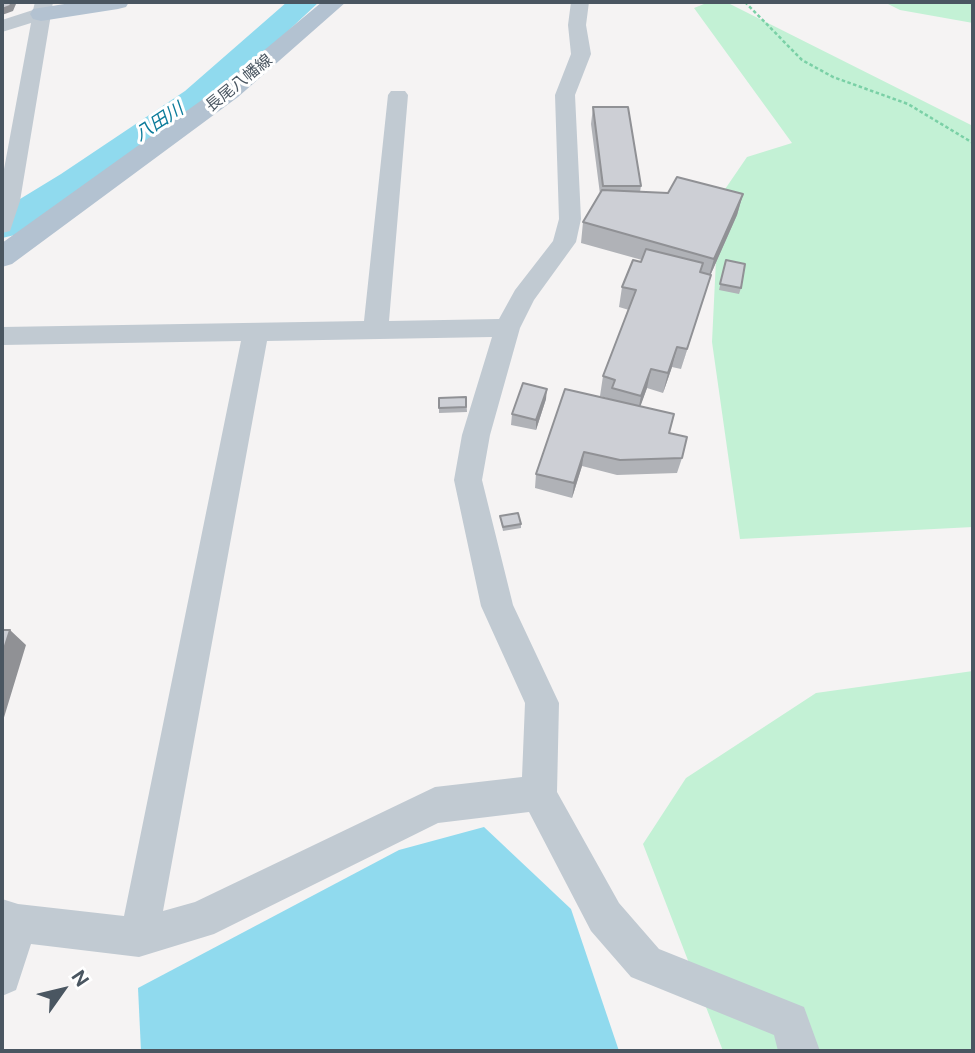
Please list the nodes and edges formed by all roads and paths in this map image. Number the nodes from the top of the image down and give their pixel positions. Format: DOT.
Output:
graph roads {
  1 [pos="118,2"];
  2 [pos="335,2"];
  3 [pos="580,2"];
  4 [pos="745,2"];
  5 [pos="43,8"];
  6 [pos="2,26"];
  7 [pos="398,95"];
  8 [pos="973,143"];
  9 [pos="2,226"];
  10 [pos="2,257"];
  11 [pos="507,328"];
  12 [pos="376,330"];
  13 [pos="256,332"];
  14 [pos="2,337"];
  15 [pos="539,793"];
  16 [pos="10,921"];
  17 [pos="139,937"];
  18 [pos="2,976"];
  19 [pos="799,1051"];
  1 -- 5 [label="main road"];
  2 -- 10 [label="main road, 長尾八幡線"];
  3 -- 11 [label="street"];
  4 -- 8 [label="path"];
  5 -- 6 [label="street"];
  5 -- 9 [label="street"];
  7 -- 12 [label="street"];
  11 -- 12 [label="street"];
  11 -- 15 [label="street"];
  12 -- 13 [label="street"];
  13 -- 14 [label="street"];
  13 -- 17 [label="street"];
  15 -- 17 [label="street"];
  15 -- 19 [label="street"];
  16 -- 17 [label="street"];
  16 -- 18 [label="street"];
}
